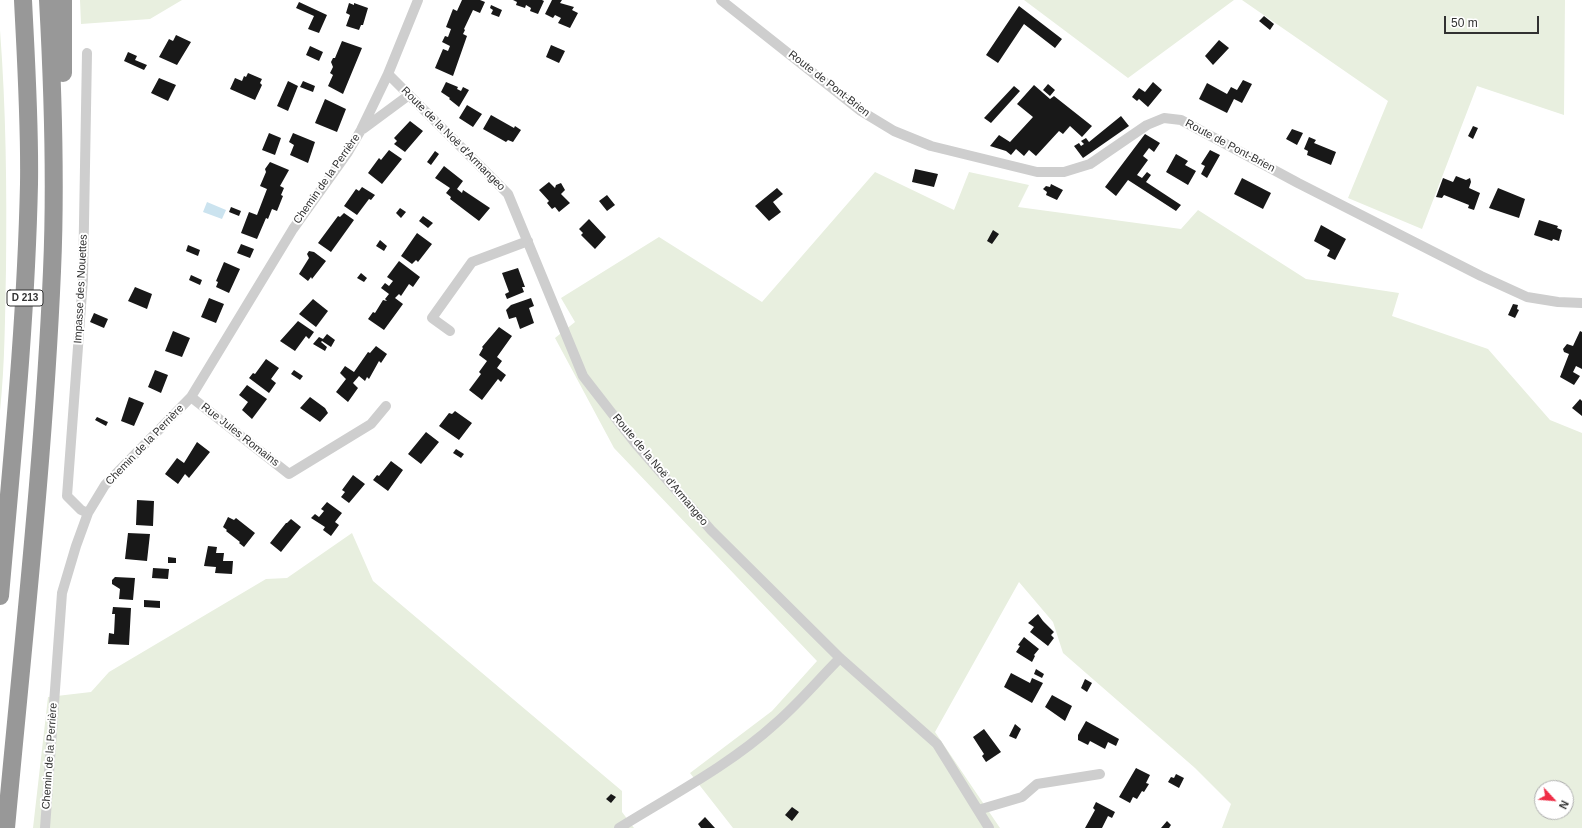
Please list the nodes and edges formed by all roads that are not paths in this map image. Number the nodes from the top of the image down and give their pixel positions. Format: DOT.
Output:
graph roads {
  1 [pos="23,0"];
  2 [pos="48,0"];
  3 [pos="63,0"];
  4 [pos="418,0"];
  5 [pos="721,0"];
  6 [pos="87,53"];
  7 [pos="388,74"];
  8 [pos="409,95"];
  9 [pos="52,110"];
  10 [pos="361,130"];
  11 [pos="528,241"];
  12 [pos="1582,303"];
  13 [pos="450,330"];
  14 [pos="191,397"];
  15 [pos="386,406"];
  16 [pos="88,513"];
  17 [pos="0,596"];
  18 [pos="840,658"];
  19 [pos="1100,774"];
  20 [pos="978,810"];
  21 [pos="6,828"];
  22 [pos="45,828"];
  23 [pos="619,828"];
  24 [pos="989,828"];
  1 -- 17 [label="highway, D 213"];
  2 -- 9 [label="highway, D 213"];
  3 -- 9 [label="highway"];
  4 -- 7 [label="street, Chemin de la Perrière"];
  5 -- 12 [label="street, Route de Pont-Brien"];
  6 -- 16 [label="street, Impasse des Nouettes"];
  7 -- 8 [label="street, Route de la Noë d'Armangeo"];
  7 -- 10 [label="street, Chemin de la Perrière"];
  8 -- 10 [label="street, Chemin de la Perrière"];
  8 -- 11 [label="street, Route de la Noë d'Armangeo"];
  9 -- 21 [label="highway, D 213"];
  10 -- 14 [label="street, Chemin de la Perrière"];
  11 -- 13 [label="street"];
  11 -- 18 [label="street, Route de la Noë d'Armangeo"];
  14 -- 15 [label="street, Rue Jules Romains"];
  14 -- 16 [label="street, Chemin de la Perrière"];
  16 -- 22 [label="street, Chemin de la Perrière"];
  18 -- 20 [label="street, Route de la Noë d'Armangeo"];
  18 -- 23 [label="street"];
  19 -- 20 [label="street"];
  20 -- 24 [label="street, Route de la Noë d'Armangeo"];
}
